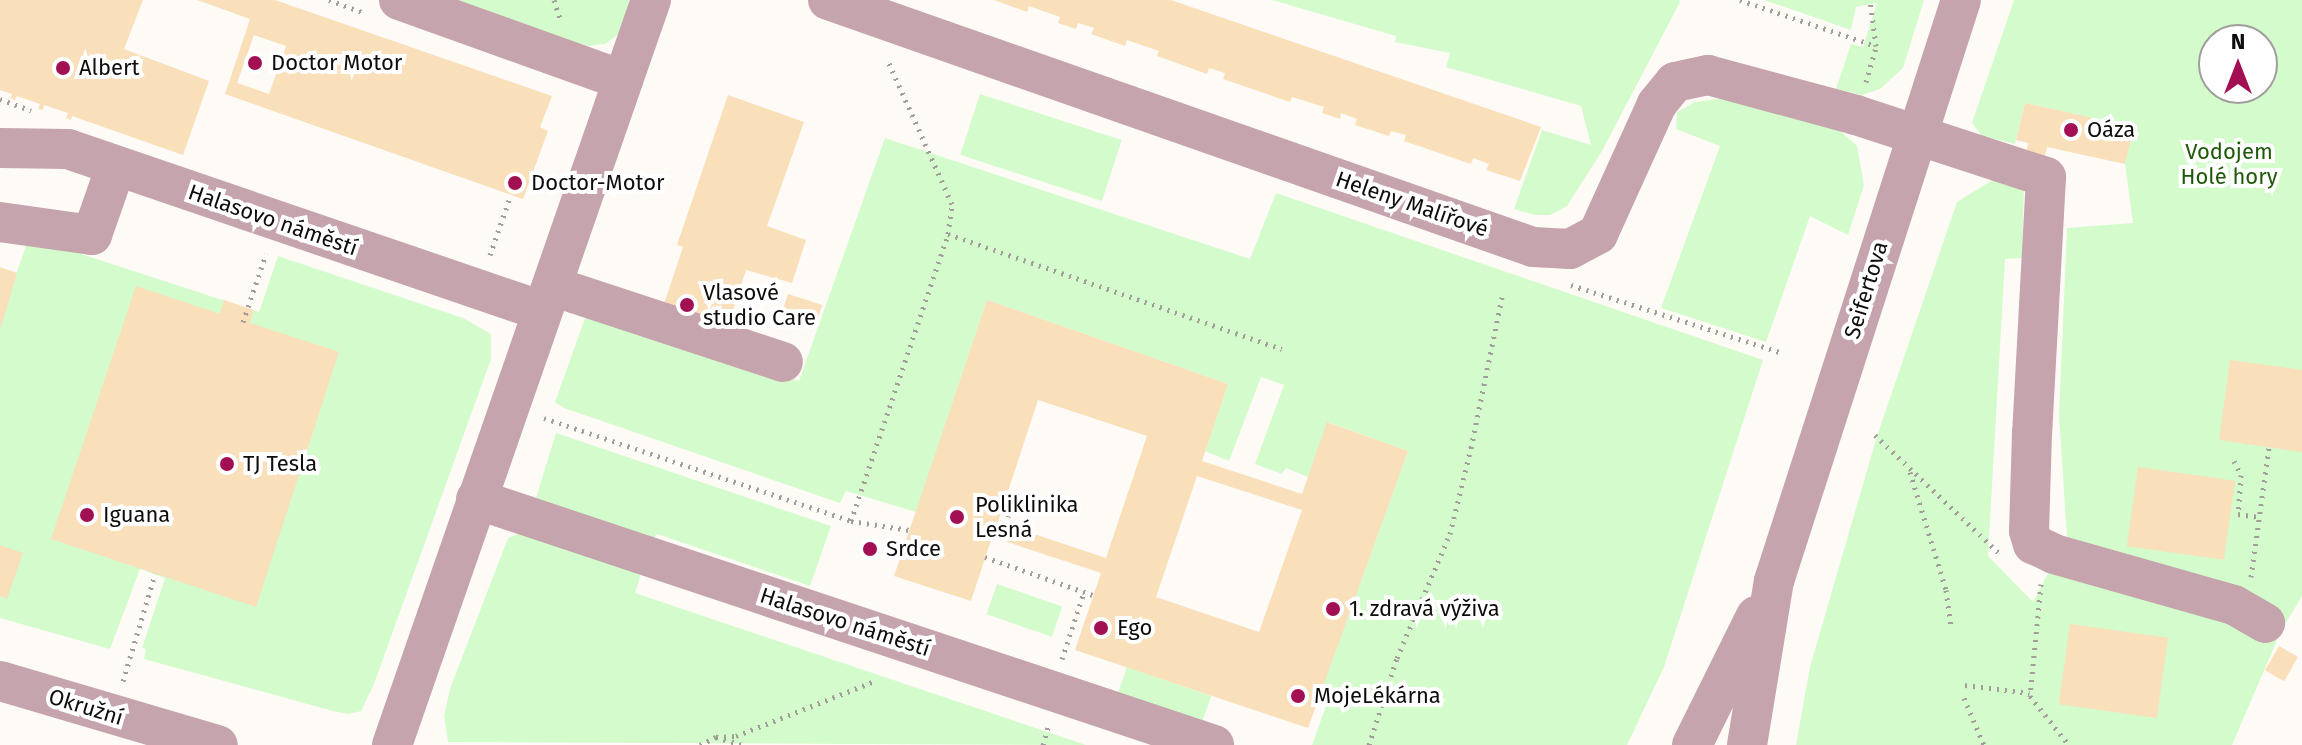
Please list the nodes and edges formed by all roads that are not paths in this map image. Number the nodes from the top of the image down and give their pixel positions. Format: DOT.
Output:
graph roads {
  1 [pos="651,0"];
  2 [pos="828,0"];
  3 [pos="1961,0"];
  4 [pos="383,7"];
  5 [pos="623,80"];
  6 [pos="1916,135"];
  7 [pos="0,148"];
  8 [pos="116,166"];
  9 [pos="0,222"];
  10 [pos="547,298"];
  11 [pos="783,362"];
  12 [pos="476,499"];
  13 [pos="1774,581"];
  14 [pos="2256,618"];
  15 [pos="0,681"];
  16 [pos="218,745"];
  17 [pos="392,745"];
  18 [pos="1214,745"];
  19 [pos="1692,745"];
  20 [pos="1747,745"];
  1 -- 5 [label="street"];
  2 -- 6 [label="street, Heleny Malířové"];
  3 -- 6 [label="street, Seifertova"];
  4 -- 5 [label="street"];
  5 -- 10 [label="street"];
  6 -- 13 [label="street, Seifertova"];
  6 -- 14 [label="street, Heleny Malířové"];
  7 -- 8 [label="street, Halasovo náměstí"];
  8 -- 9 [label="street"];
  8 -- 10 [label="street, Halasovo náměstí"];
  10 -- 11 [label="street, Halasovo náměstí"];
  10 -- 12 [label="street"];
  12 -- 17 [label="street"];
  12 -- 18 [label="street, Halasovo náměstí"];
  13 -- 19 [label="street, Seifertova"];
  13 -- 20 [label="street, Seifertova"];
  15 -- 16 [label="street, Okružní"];
}
